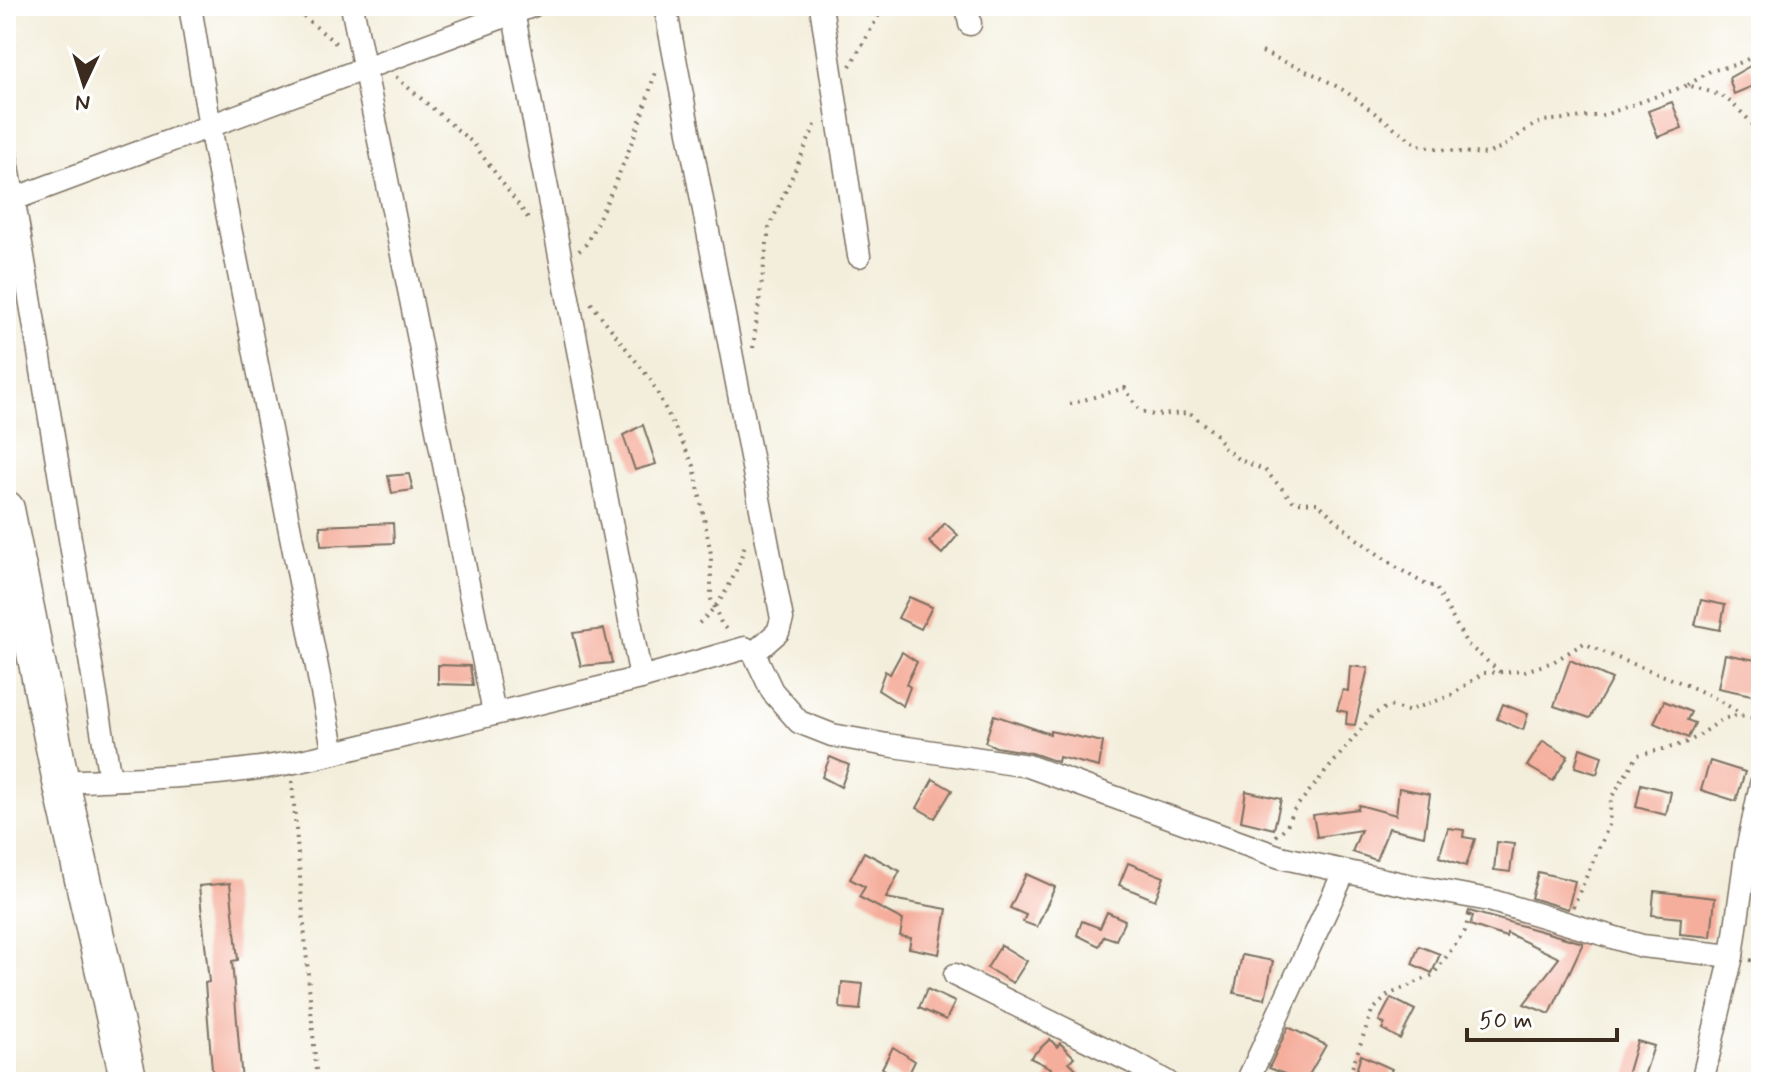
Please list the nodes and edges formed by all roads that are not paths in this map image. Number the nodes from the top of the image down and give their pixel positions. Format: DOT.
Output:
graph roads {
  1 [pos="190,6"];
  2 [pos="352,6"];
  3 [pos="665,6"];
  4 [pos="821,6"];
  5 [pos="519,8"];
  6 [pos="364,69"];
  7 [pos="210,127"];
  8 [pos="6,154"];
  9 [pos="10,201"];
  10 [pos="859,256"];
  11 [pos="6,509"];
  12 [pos="754,653"];
  13 [pos="641,678"];
  14 [pos="494,713"];
  15 [pos="334,753"];
  16 [pos="110,779"];
  17 [pos="61,782"];
  18 [pos="1761,784"];
  19 [pos="1344,872"];
  20 [pos="1732,956"];
  21 [pos="955,975"];
  22 [pos="129,1082"];
  23 [pos="1167,1082"];
  24 [pos="1247,1082"];
  25 [pos="1702,1082"];
  1 -- 7 [label="street"];
  2 -- 6 [label="street"];
  3 -- 12 [label="street"];
  4 -- 10 [label="street"];
  5 -- 6 [label="street"];
  5 -- 13 [label="street"];
  6 -- 7 [label="street"];
  6 -- 14 [label="street"];
  7 -- 9 [label="street"];
  7 -- 15 [label="street"];
  8 -- 9 [label="street"];
  9 -- 16 [label="street"];
  11 -- 17 [label="main road"];
  12 -- 13 [label="street"];
  12 -- 19 [label="street"];
  13 -- 14 [label="street"];
  14 -- 15 [label="street"];
  15 -- 16 [label="street"];
  16 -- 17 [label="street"];
  17 -- 22 [label="main road"];
  18 -- 20 [label="street"];
  19 -- 20 [label="street"];
  19 -- 24 [label="street"];
  20 -- 25 [label="street"];
  21 -- 23 [label="street"];
}
